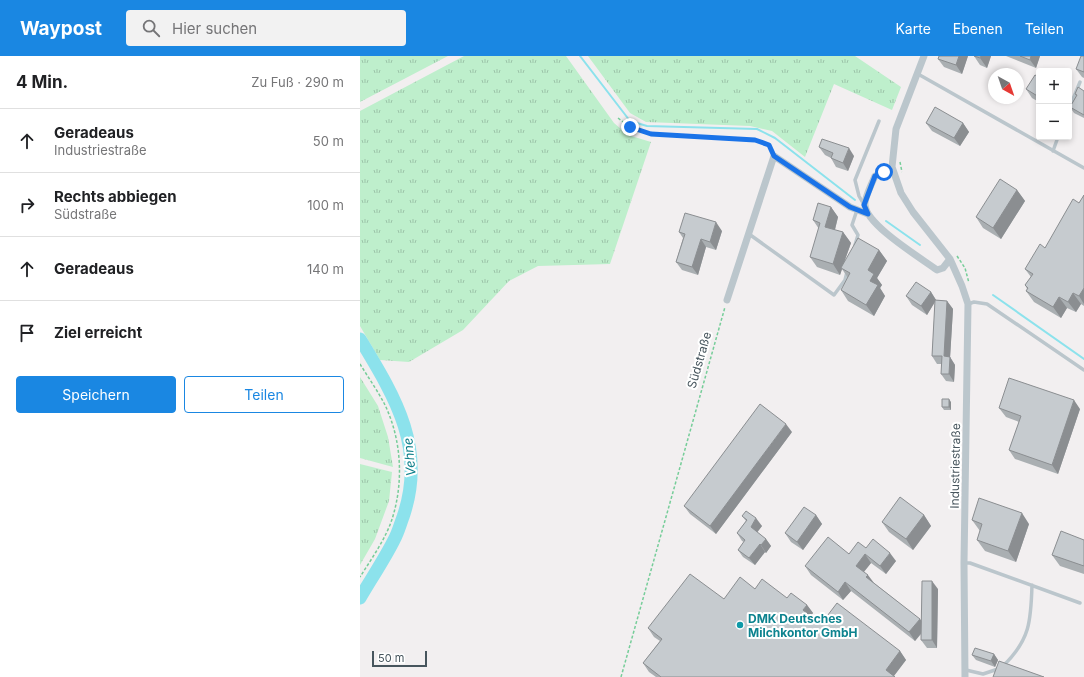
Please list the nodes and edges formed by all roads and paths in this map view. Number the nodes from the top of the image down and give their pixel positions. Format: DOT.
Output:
graph roads {
  1 [pos="922,56"];
  2 [pos="917,73"];
  3 [pos="1080,82"];
  4 [pos="1071,104"];
  5 [pos="618,118"];
  6 [pos="879,121"];
  7 [pos="1057,140"];
  8 [pos="1053,150"];
  9 [pos="899,155"];
  10 [pos="774,156"];
  11 [pos="892,167"];
  12 [pos="1084,168"];
  13 [pos="903,177"];
  14 [pos="864,205"];
  15 [pos="857,210"];
  16 [pos="868,214"];
  17 [pos="749,234"];
  18 [pos="853,250"];
  19 [pos="954,251"];
  20 [pos="950,259"];
  21 [pos="849,265"];
  22 [pos="970,286"];
  23 [pos="727,300"];
  24 [pos="968,304"];
  25 [pos="360,364"];
  26 [pos="1084,370"];
  27 [pos="964,563"];
  28 [pos="360,577"];
  29 [pos="1032,586"];
  30 [pos="1080,603"];
  31 [pos="965,673"];
  32 [pos="621,677"];
  1 -- 2 [label="street, Industriestraße"];
  2 -- 8 [label="lane"];
  2 -- 11 [label="street, Industriestraße"];
  3 -- 4 [label="lane"];
  5 -- 10 [label="path"];
  6 -- 14 [label="lane"];
  7 -- 8 [label="lane"];
  8 -- 12 [label="lane"];
  9 -- 13 [label="path"];
  10 -- 15 [label="street"];
  10 -- 17 [label="street"];
  11 -- 14 [label="street"];
  11 -- 20 [label="street, Industriestraße"];
  14 -- 16 [label="street"];
  15 -- 16 [label="street"];
  15 -- 18 [label="lane"];
  16 -- 20 [label="street"];
  17 -- 21 [label="lane"];
  17 -- 23 [label="street"];
  19 -- 22 [label="path"];
  20 -- 24 [label="street, Industriestraße"];
  23 -- 32 [label="path, Südstraße"];
  24 -- 26 [label="lane"];
  24 -- 27 [label="street, Industriestraße"];
  25 -- 28 [label="path"];
  27 -- 29 [label="lane"];
  27 -- 31 [label="street, Industriestraße"];
  29 -- 30 [label="lane"];
  29 -- 31 [label="lane"];
}
